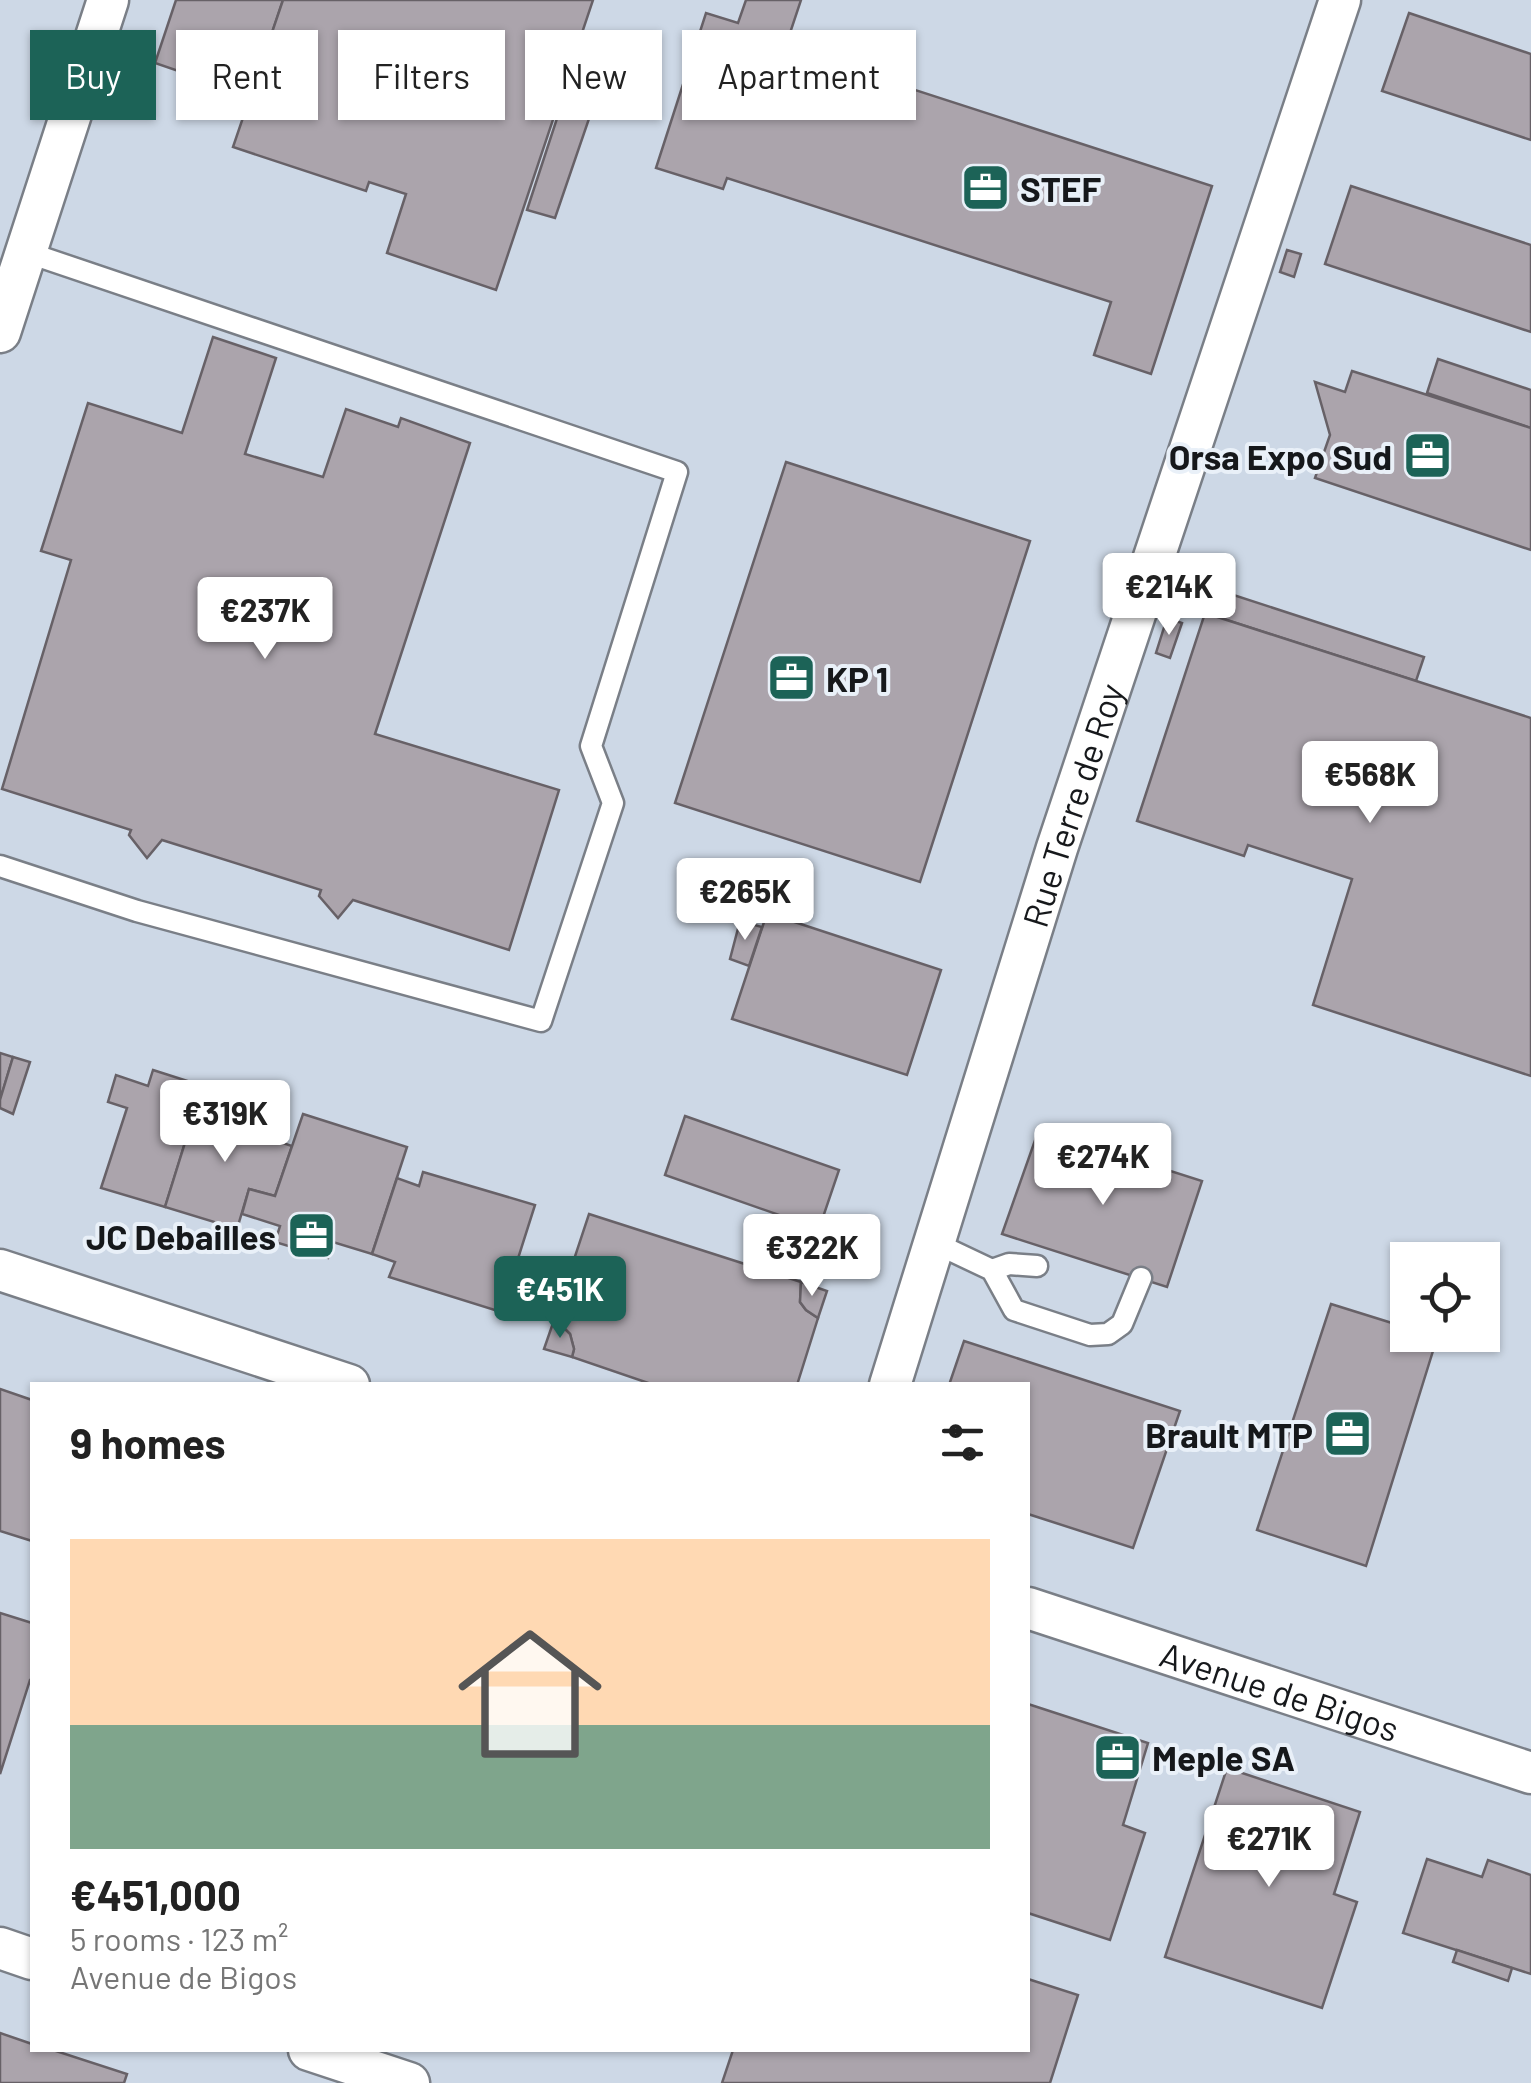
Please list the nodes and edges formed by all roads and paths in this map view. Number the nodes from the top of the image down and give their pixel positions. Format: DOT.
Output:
graph roads {
  1 [pos="108,0"];
  2 [pos="1340,0"];
  3 [pos="26,252"];
  4 [pos="0,332"];
  5 [pos="0,866"];
  6 [pos="935,1243"];
  7 [pos="1037,1266"];
  8 [pos="0,1270"];
  9 [pos="992,1270"];
  10 [pos="1140,1278"];
  11 [pos="341,1382"];
  12 [pos="891,1382"];
  13 [pos="1030,1609"];
  14 [pos="1531,1773"];
  15 [pos="0,1948"];
  16 [pos="30,1958"];
  17 [pos="315,2052"];
  18 [pos="409,2083"];
  1 -- 3 [label="street"];
  2 -- 6 [label="street, Rue Terre de Roy"];
  3 -- 4 [label="street"];
  3 -- 5 [label="lane"];
  6 -- 9 [label="lane"];
  6 -- 12 [label="street, Rue Terre de Roy"];
  7 -- 9 [label="lane"];
  8 -- 11 [label="street"];
  9 -- 10 [label="lane"];
  13 -- 14 [label="street, Avenue de Bigos"];
  15 -- 16 [label="street"];
  17 -- 18 [label="street"];
}
